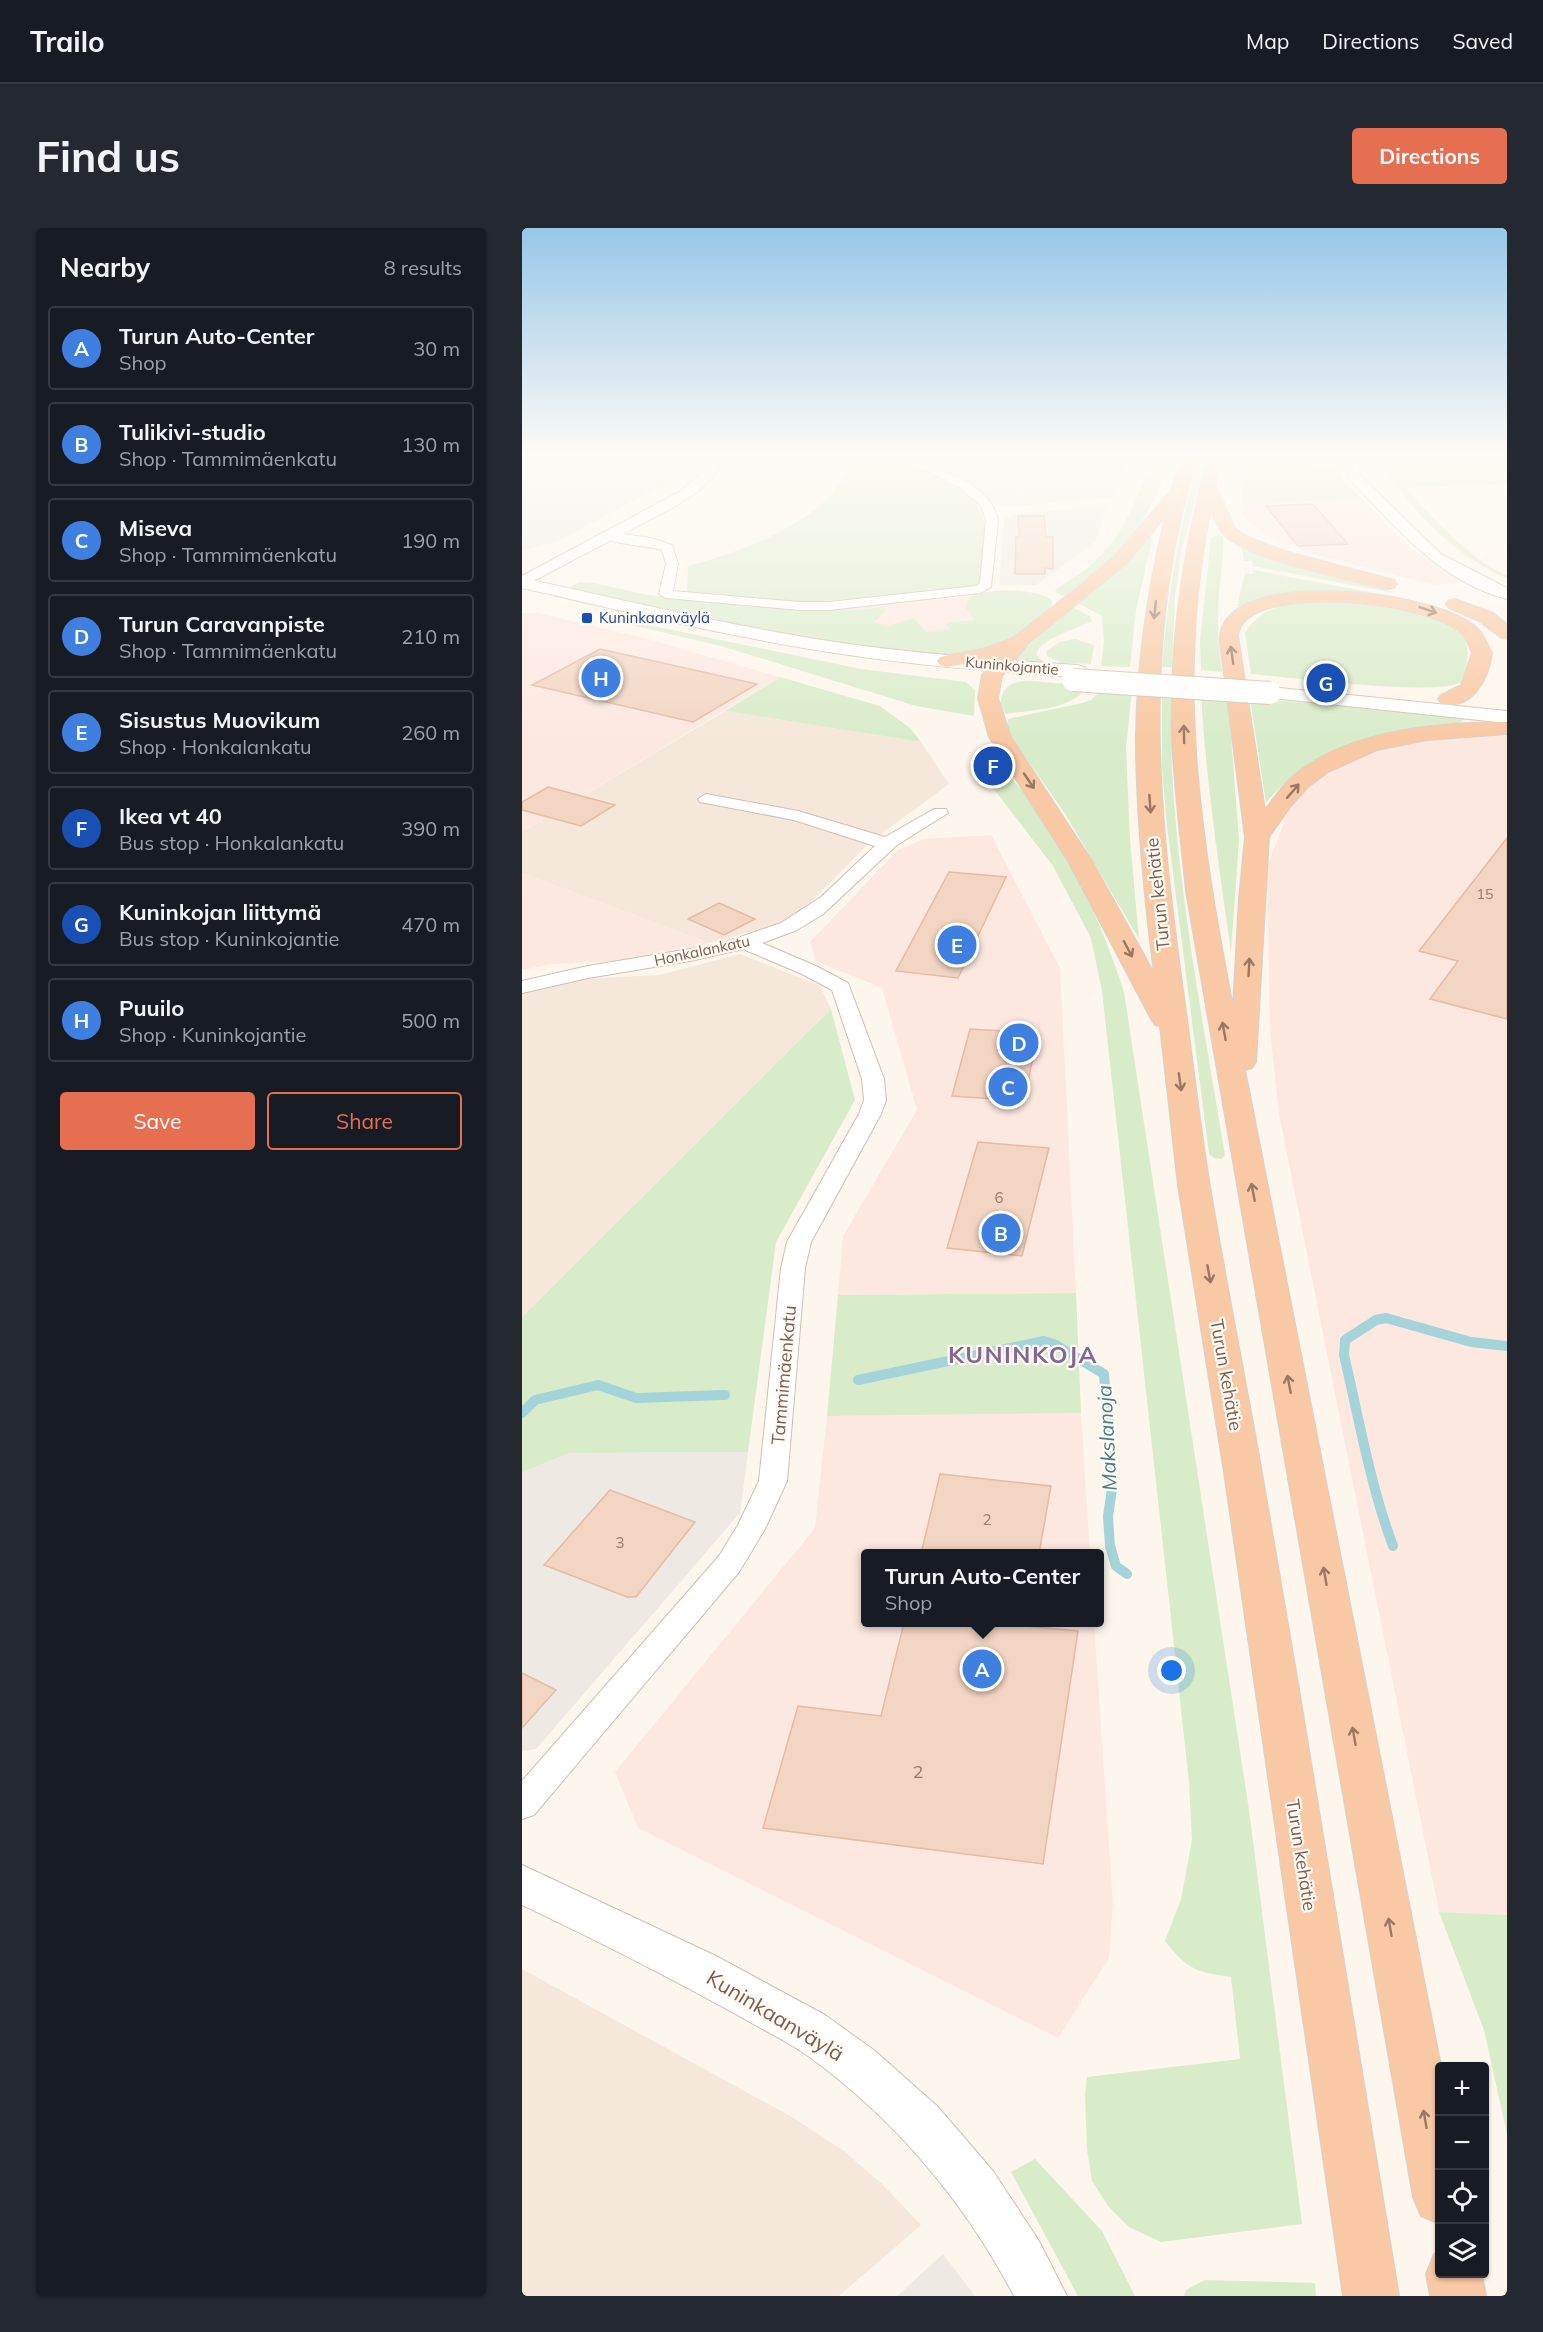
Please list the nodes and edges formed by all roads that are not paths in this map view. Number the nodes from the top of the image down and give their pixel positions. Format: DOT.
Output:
graph roads {
  1 [pos="583,550"];
  2 [pos="669,550"];
  3 [pos="989,550"];
  4 [pos="1130,550"];
  5 [pos="1171,550"];
  6 [pos="1190,550"];
  7 [pos="1266,550"];
  8 [pos="1426,550"];
  9 [pos="522,583"];
  10 [pos="1507,594"];
  11 [pos="522,595"];
  12 [pos="1507,633"];
  13 [pos="1021,640"];
  14 [pos="947,660"];
  15 [pos="995,670"];
  16 [pos="1271,689"];
  17 [pos="1448,699"];
  18 [pos="1506,712"];
  19 [pos="706,799"];
  20 [pos="940,813"];
  21 [pos="1257,837"];
  22 [pos="887,844"];
  23 [pos="746,943"];
  24 [pos="522,987"];
  25 [pos="1174,1036"];
  26 [pos="1239,1109"];
  27 [pos="522,1805"];
  28 [pos="522,1884"];
  29 [pos="1435,2170"];
  30 [pos="1455,2278"];
  31 [pos="1041,2296"];
  32 [pos="1371,2296"];
  33 [pos="1458,2296"];
  1 -- 9 [label="street"];
  2 -- 3 [label="street"];
  4 -- 13 [label="highway"];
  5 -- 25 [label="highway, Turun kehätie, one-way"];
  26 -- 6 [label="highway, Turun kehätie, one-way"];
  7 -- 12 [label="highway"];
  8 -- 10 [label="street"];
  9 -- 14 [label="main road, Kuninkojantie"];
  11 -- 15 [label="main road, Kuninkojantie"];
  13 -- 14 [label="highway"];
  13 -- 15 [label="highway"];
  14 -- 15 [label="main road, Kuninkojantie"];
  15 -- 16 [label="main road, Kuninkojantie, bridge"];
  15 -- 25 [label="highway, one-way"];
  16 -- 17 [label="main road, Kuninkojantie"];
  16 -- 18 [label="main road, Kuninkojantie"];
  17 -- 18 [label="main road, Kuninkojantie"];
  21 -- 17 [label="highway, one-way"];
  21 -- 18 [label="highway, one-way"];
  19 -- 22 [label="street"];
  20 -- 22 [label="street, Honkalankatu"];
  26 -- 21 [label="highway, one-way"];
  22 -- 23 [label="street, Honkalankatu"];
  23 -- 24 [label="street, Honkalankatu"];
  23 -- 27 [label="street, Tammimäenkatu"];
  25 -- 32 [label="highway, Turun kehätie, one-way"];
  29 -- 26 [label="highway, Turun kehätie, one-way"];
  28 -- 31 [label="street, Kuninkaanväylä"];
  30 -- 33 [label="highway"];
}
